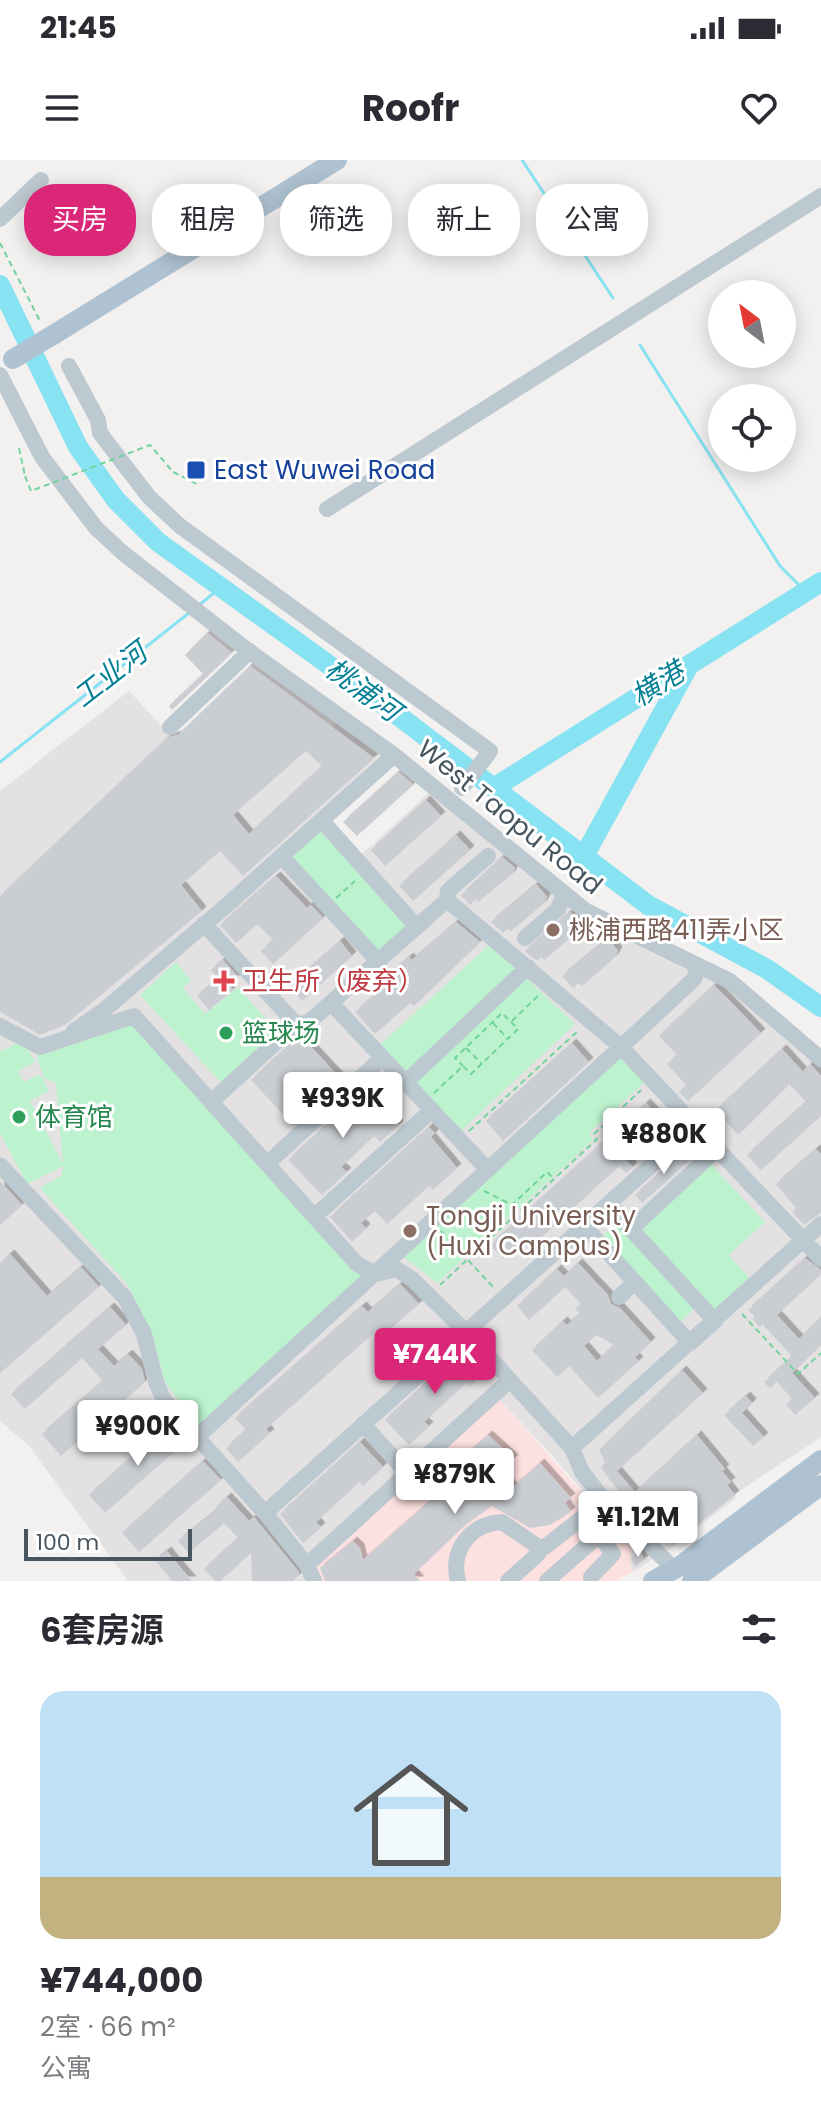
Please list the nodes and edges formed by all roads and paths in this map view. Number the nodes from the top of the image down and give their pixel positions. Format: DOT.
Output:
graph roads {
  1 [pos="337,160"];
  2 [pos="41,180"];
  3 [pos="821,196"];
  4 [pos="0,219"];
  5 [pos="0,243"];
  6 [pos="48,332"];
  7 [pos="69,366"];
  8 [pos="4,367"];
  9 [pos="19,448"];
  10 [pos="197,484"];
  11 [pos="327,509"];
  12 [pos="250,651"];
  13 [pos="170,727"];
  14 [pos="394,755"];
  15 [pos="457,794"];
  16 [pos="322,821"];
  17 [pos="488,856"];
  18 [pos="282,857"];
  19 [pos="366,871"];
  20 [pos="564,895"];
  21 [pos="447,900"];
  22 [pos="326,906"];
  23 [pos="204,924"];
  24 [pos="417,927"];
  25 [pos="525,938"];
  26 [pos="378,961"];
  27 [pos="528,967"];
  28 [pos="704,969"];
  29 [pos="549,985"];
  30 [pos="331,1003"];
  31 [pos="590,1019"];
  32 [pos="492,1022"];
  33 [pos="511,1022"];
  34 [pos="296,1024"];
  35 [pos="0,1026"];
  36 [pos="508,1039"];
  37 [pos="40,1047"];
  38 [pos="621,1047"];
  39 [pos="465,1048"];
  40 [pos="382,1058"];
  41 [pos="821,1059"];
  42 [pos="482,1064"];
  43 [pos="463,1066"];
  44 [pos="652,1079"];
  45 [pos="405,1083"];
  46 [pos="212,1101"];
  47 [pos="428,1106"];
  48 [pos="696,1125"];
  49 [pos="460,1140"];
  50 [pos="718,1148"];
  51 [pos="268,1163"];
  52 [pos="0,1165"];
  53 [pos="488,1170"];
  54 [pos="554,1179"];
  55 [pos="472,1185"];
  56 [pos="609,1205"];
  57 [pos="315,1216"];
  58 [pos="432,1221"];
  59 [pos="821,1224"];
  60 [pos="585,1227"];
  61 [pos="631,1229"];
  62 [pos="803,1240"];
  63 [pos="468,1259"];
  64 [pos="821,1259"];
  65 [pos="376,1274"];
  66 [pos="635,1282"];
  67 [pos="427,1296"];
  68 [pos="619,1297"];
  69 [pos="504,1298"];
  70 [pos="733,1304"];
  71 [pos="715,1321"];
  72 [pos="465,1331"];
  73 [pos="690,1343"];
  74 [pos="821,1353"];
  75 [pos="510,1380"];
  76 [pos="363,1424"];
  77 [pos="197,1437"];
  78 [pos="572,1448"];
  79 [pos="821,1460"];
  80 [pos="407,1473"];
  81 [pos="821,1485"];
  82 [pos="265,1513"];
  83 [pos="599,1535"];
  84 [pos="540,1548"];
  85 [pos="307,1565"];
  86 [pos="693,1574"];
  87 [pos="591,1577"];
  88 [pos="314,1581"];
  89 [pos="458,1581"];
  90 [pos="508,1581"];
  91 [pos="547,1581"];
  92 [pos="653,1581"];
  1 -- 6 [label="main road"];
  2 -- 4 [label="street"];
  3 -- 11 [label="street"];
  5 -- 6 [label="path"];
  6 -- 8 [label="main road, bridge"];
  7 -- 15 [label="street, bridge"];
  8 -- 12 [label="street, West Taopu Road"];
  9 -- 10 [label="path, bridge"];
  12 -- 13 [label="street"];
  12 -- 14 [label="street, West Taopu Road"];
  14 -- 15 [label="street, West Taopu Road"];
  14 -- 16 [label="street"];
  15 -- 20 [label="street, West Taopu Road"];
  16 -- 18 [label="street"];
  16 -- 19 [label="street"];
  17 -- 21 [label="street"];
  18 -- 22 [label="street"];
  18 -- 23 [label="street"];
  19 -- 22 [label="path"];
  19 -- 24 [label="street"];
  20 -- 25 [label="street"];
  20 -- 28 [label="street, West Taopu Road"];
  21 -- 24 [label="street"];
  21 -- 27 [label="street"];
  22 -- 26 [label="street"];
  23 -- 34 [label="street"];
  23 -- 37 [label="street"];
  24 -- 26 [label="street"];
  26 -- 30 [label="street"];
  27 -- 29 [label="street"];
  27 -- 45 [label="street"];
  28 -- 38 [label="street"];
  28 -- 41 [label="street, West Taopu Road"];
  29 -- 31 [label="street"];
  29 -- 33 [label="path"];
  30 -- 34 [label="street"];
  30 -- 40 [label="street"];
  31 -- 38 [label="street"];
  31 -- 49 [label="path"];
  32 -- 33 [label="path"];
  32 -- 36 [label="path"];
  32 -- 39 [label="path"];
  33 -- 36 [label="path"];
  34 -- 46 [label="street"];
  35 -- 37 [label="street"];
  36 -- 42 [label="path"];
  37 -- 46 [label="street"];
  38 -- 44 [label="street"];
  38 -- 53 [label="street"];
  39 -- 42 [label="path"];
  39 -- 43 [label="path"];
  40 -- 45 [label="street"];
  40 -- 51 [label="street"];
  42 -- 43 [label="path"];
  43 -- 47 [label="path"];
  44 -- 48 [label="street"];
  44 -- 54 [label="path"];
  45 -- 47 [label="street"];
  46 -- 51 [label="street"];
  47 -- 49 [label="street"];
  47 -- 57 [label="street"];
  48 -- 50 [label="street"];
  48 -- 56 [label="street"];
  49 -- 53 [label="street"];
  50 -- 61 [label="street"];
  50 -- 62 [label="street"];
  51 -- 57 [label="street"];
  52 -- 77 [label="street"];
  53 -- 55 [label="street"];
  54 -- 55 [label="path"];
  54 -- 63 [label="path"];
  55 -- 58 [label="street"];
  56 -- 60 [label="street"];
  56 -- 61 [label="street"];
  57 -- 65 [label="street"];
  58 -- 63 [label="path"];
  58 -- 65 [label="street"];
  59 -- 62 [label="street"];
  60 -- 66 [label="street"];
  60 -- 69 [label="street"];
  61 -- 71 [label="street"];
  62 -- 64 [label="street"];
  62 -- 70 [label="street"];
  63 -- 67 [label="path"];
  63 -- 69 [label="path"];
  65 -- 67 [label="street"];
  65 -- 77 [label="street"];
  66 -- 68 [label="street"];
  66 -- 73 [label="street"];
  67 -- 72 [label="street"];
  69 -- 72 [label="street"];
  70 -- 71 [label="street"];
  70 -- 74 [label="path"];
  71 -- 73 [label="street"];
  72 -- 75 [label="street"];
  72 -- 76 [label="street"];
  73 -- 78 [label="street"];
  75 -- 78 [label="street"];
  75 -- 80 [label="street"];
  76 -- 80 [label="street"];
  76 -- 82 [label="street"];
  77 -- 82 [label="street"];
  78 -- 86 [label="street"];
  79 -- 86 [label="main road"];
  80 -- 85 [label="street"];
  81 -- 86 [label="main road"];
  82 -- 85 [label="street"];
  83 -- 84 [label="street"];
  83 -- 87 [label="street"];
  83 -- 91 [label="street"];
  84 -- 89 [label="street"];
  84 -- 90 [label="street"];
  85 -- 88 [label="street"];
  86 -- 92 [label="main road"];
}
